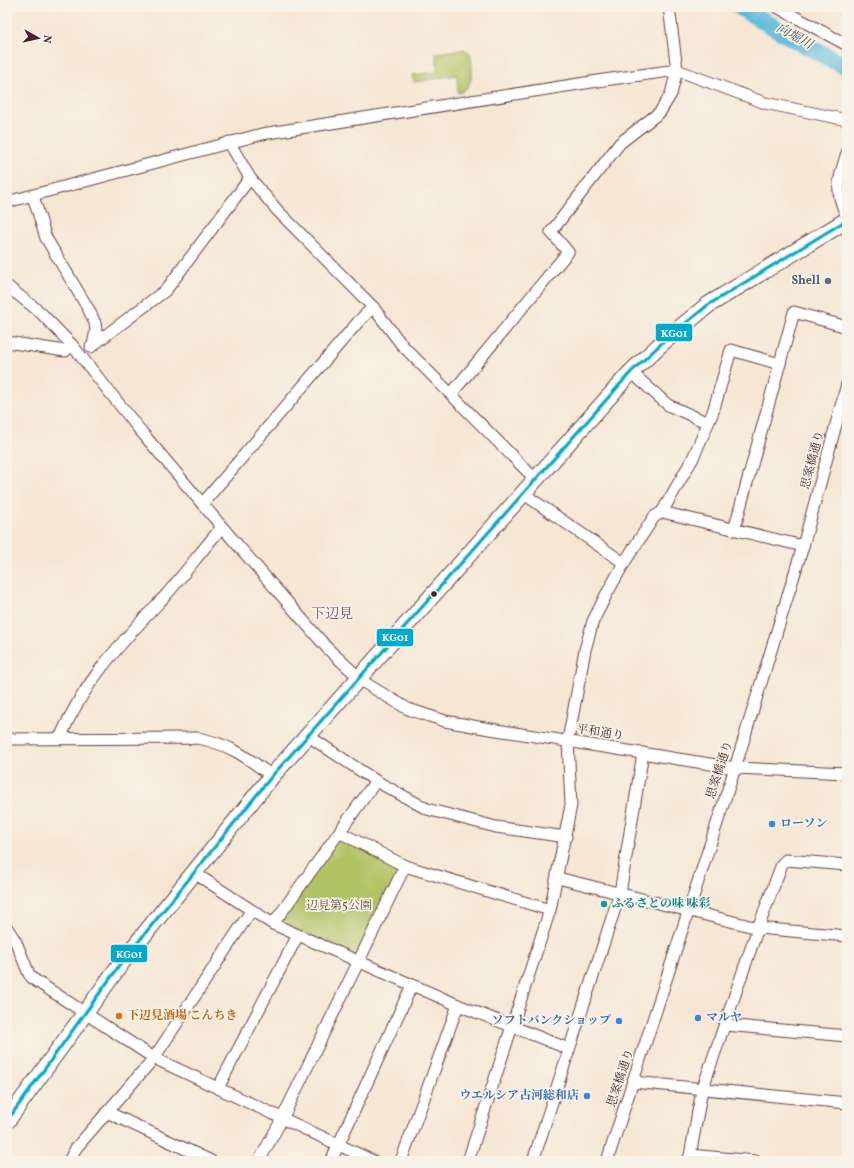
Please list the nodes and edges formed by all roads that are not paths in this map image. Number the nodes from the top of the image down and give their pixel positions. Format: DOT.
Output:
graph roads {
  1 [pos="669,7"];
  2 [pos="777,7"];
  3 [pos="847,46"];
  4 [pos="677,70"];
  5 [pos="847,120"];
  6 [pos="229,142"];
  7 [pos="847,153"];
  8 [pos="250,178"];
  9 [pos="33,196"];
  10 [pos="7,202"];
  11 [pos="847,217"];
  12 [pos="847,220"];
  13 [pos="7,286"];
  14 [pos="373,308"];
  15 [pos="847,327"];
  16 [pos="7,342"];
  17 [pos="93,344"];
  18 [pos="72,345"];
  19 [pos="81,356"];
  20 [pos="780,364"];
  21 [pos="630,372"];
  22 [pos="847,384"];
  23 [pos="452,394"];
  24 [pos="708,422"];
  25 [pos="536,480"];
  26 [pos="524,494"];
  27 [pos="203,503"];
  28 [pos="662,512"];
  29 [pos="222,527"];
  30 [pos="734,530"];
  31 [pos="803,546"];
  32 [pos="624,563"];
  33 [pos="360,678"];
  34 [pos="307,735"];
  35 [pos="60,738"];
  36 [pos="7,739"];
  37 [pos="568,740"];
  38 [pos="642,753"];
  39 [pos="734,768"];
  40 [pos="847,773"];
  41 [pos="272,776"];
  42 [pos="376,781"];
  43 [pos="339,832"];
  44 [pos="566,837"];
  45 [pos="847,865"];
  46 [pos="405,866"];
  47 [pos="193,872"];
  48 [pos="558,878"];
  49 [pos="620,893"];
  50 [pos="550,910"];
  51 [pos="688,910"];
  52 [pos="251,911"];
  53 [pos="273,924"];
  54 [pos="7,928"];
  55 [pos="758,928"];
  56 [pos="298,935"];
  57 [pos="847,936"];
  58 [pos="359,961"];
  59 [pos="412,985"];
  60 [pos="458,1005"];
  61 [pos="86,1012"];
  62 [pos="725,1025"];
  63 [pos="511,1028"];
  64 [pos="847,1036"];
  65 [pos="570,1049"];
  66 [pos="154,1058"];
  67 [pos="633,1082"];
  68 [pos="218,1088"];
  69 [pos="702,1090"];
  70 [pos="847,1104"];
  71 [pos="107,1112"];
  72 [pos="282,1119"];
  73 [pos="7,1121"];
  74 [pos="339,1145"];
  75 [pos="689,1158"];
  76 [pos="69,1161"];
  77 [pos="211,1161"];
  78 [pos="259,1161"];
  79 [pos="330,1161"];
  80 [pos="373,1161"];
  81 [pos="401,1161"];
  82 [pos="468,1161"];
  83 [pos="533,1161"];
  84 [pos="607,1161"];
  85 [pos="749,1161"];
  1 -- 4 [label="street"];
  2 -- 3 [label="street"];
  4 -- 5 [label="street"];
  4 -- 6 [label="street"];
  4 -- 23 [label="street"];
  6 -- 8 [label="street"];
  6 -- 9 [label="street"];
  7 -- 11 [label="street"];
  8 -- 14 [label="street"];
  8 -- 17 [label="street"];
  9 -- 10 [label="street"];
  9 -- 17 [label="street"];
  12 -- 21 [label="highway"];
  13 -- 18 [label="street, 平和通り"];
  14 -- 23 [label="street"];
  14 -- 27 [label="street"];
  15 -- 20 [label="street"];
  16 -- 18 [label="street"];
  17 -- 19 [label="street"];
  18 -- 19 [label="street, 平和通り"];
  19 -- 27 [label="street, 平和通り"];
  20 -- 24 [label="street"];
  20 -- 30 [label="street"];
  21 -- 24 [label="street"];
  21 -- 25 [label="highway"];
  22 -- 31 [label="street, 思案橋通り"];
  23 -- 25 [label="street"];
  24 -- 28 [label="street"];
  25 -- 26 [label="highway"];
  26 -- 32 [label="street"];
  26 -- 33 [label="highway"];
  27 -- 29 [label="street, 平和通り"];
  28 -- 30 [label="street"];
  28 -- 32 [label="street"];
  29 -- 33 [label="street, 平和通り"];
  29 -- 35 [label="street"];
  30 -- 31 [label="street"];
  31 -- 39 [label="street, 思案橋通り"];
  32 -- 37 [label="street"];
  33 -- 34 [label="highway"];
  33 -- 37 [label="street, 平和通り"];
  34 -- 41 [label="highway"];
  34 -- 42 [label="street"];
  35 -- 36 [label="street"];
  35 -- 41 [label="street"];
  37 -- 38 [label="street, 平和通り"];
  37 -- 44 [label="street"];
  38 -- 39 [label="street, 平和通り"];
  38 -- 49 [label="street"];
  39 -- 40 [label="street, 平和通り"];
  39 -- 51 [label="street, 思案橋通り"];
  41 -- 47 [label="highway"];
  42 -- 43 [label="street"];
  42 -- 44 [label="street"];
  43 -- 46 [label="street"];
  43 -- 53 [label="street"];
  44 -- 48 [label="street"];
  45 -- 55 [label="street"];
  46 -- 50 [label="street"];
  46 -- 58 [label="street"];
  47 -- 52 [label="street"];
  47 -- 61 [label="highway"];
  48 -- 49 [label="street"];
  48 -- 50 [label="street"];
  49 -- 51 [label="street"];
  49 -- 65 [label="street"];
  50 -- 63 [label="street"];
  51 -- 55 [label="street"];
  51 -- 67 [label="street, 思案橋通り"];
  52 -- 53 [label="street"];
  52 -- 66 [label="street"];
  53 -- 56 [label="street"];
  54 -- 61 [label="street"];
  55 -- 57 [label="street"];
  55 -- 62 [label="street"];
  56 -- 58 [label="street"];
  56 -- 68 [label="street"];
  58 -- 59 [label="street"];
  58 -- 72 [label="street"];
  59 -- 60 [label="street"];
  59 -- 74 [label="street"];
  60 -- 63 [label="street"];
  60 -- 81 [label="street"];
  61 -- 66 [label="street"];
  61 -- 73 [label="highway"];
  62 -- 64 [label="street"];
  62 -- 69 [label="street"];
  63 -- 65 [label="street"];
  63 -- 82 [label="street"];
  65 -- 83 [label="street"];
  66 -- 68 [label="street"];
  66 -- 71 [label="street"];
  67 -- 69 [label="street"];
  67 -- 84 [label="street, 思案橋通り"];
  68 -- 72 [label="street"];
  69 -- 70 [label="street"];
  69 -- 75 [label="street"];
  71 -- 76 [label="street"];
  71 -- 77 [label="street"];
  72 -- 74 [label="street"];
  72 -- 78 [label="street"];
  74 -- 79 [label="street"];
  74 -- 80 [label="street"];
  75 -- 85 [label="street"];
}
